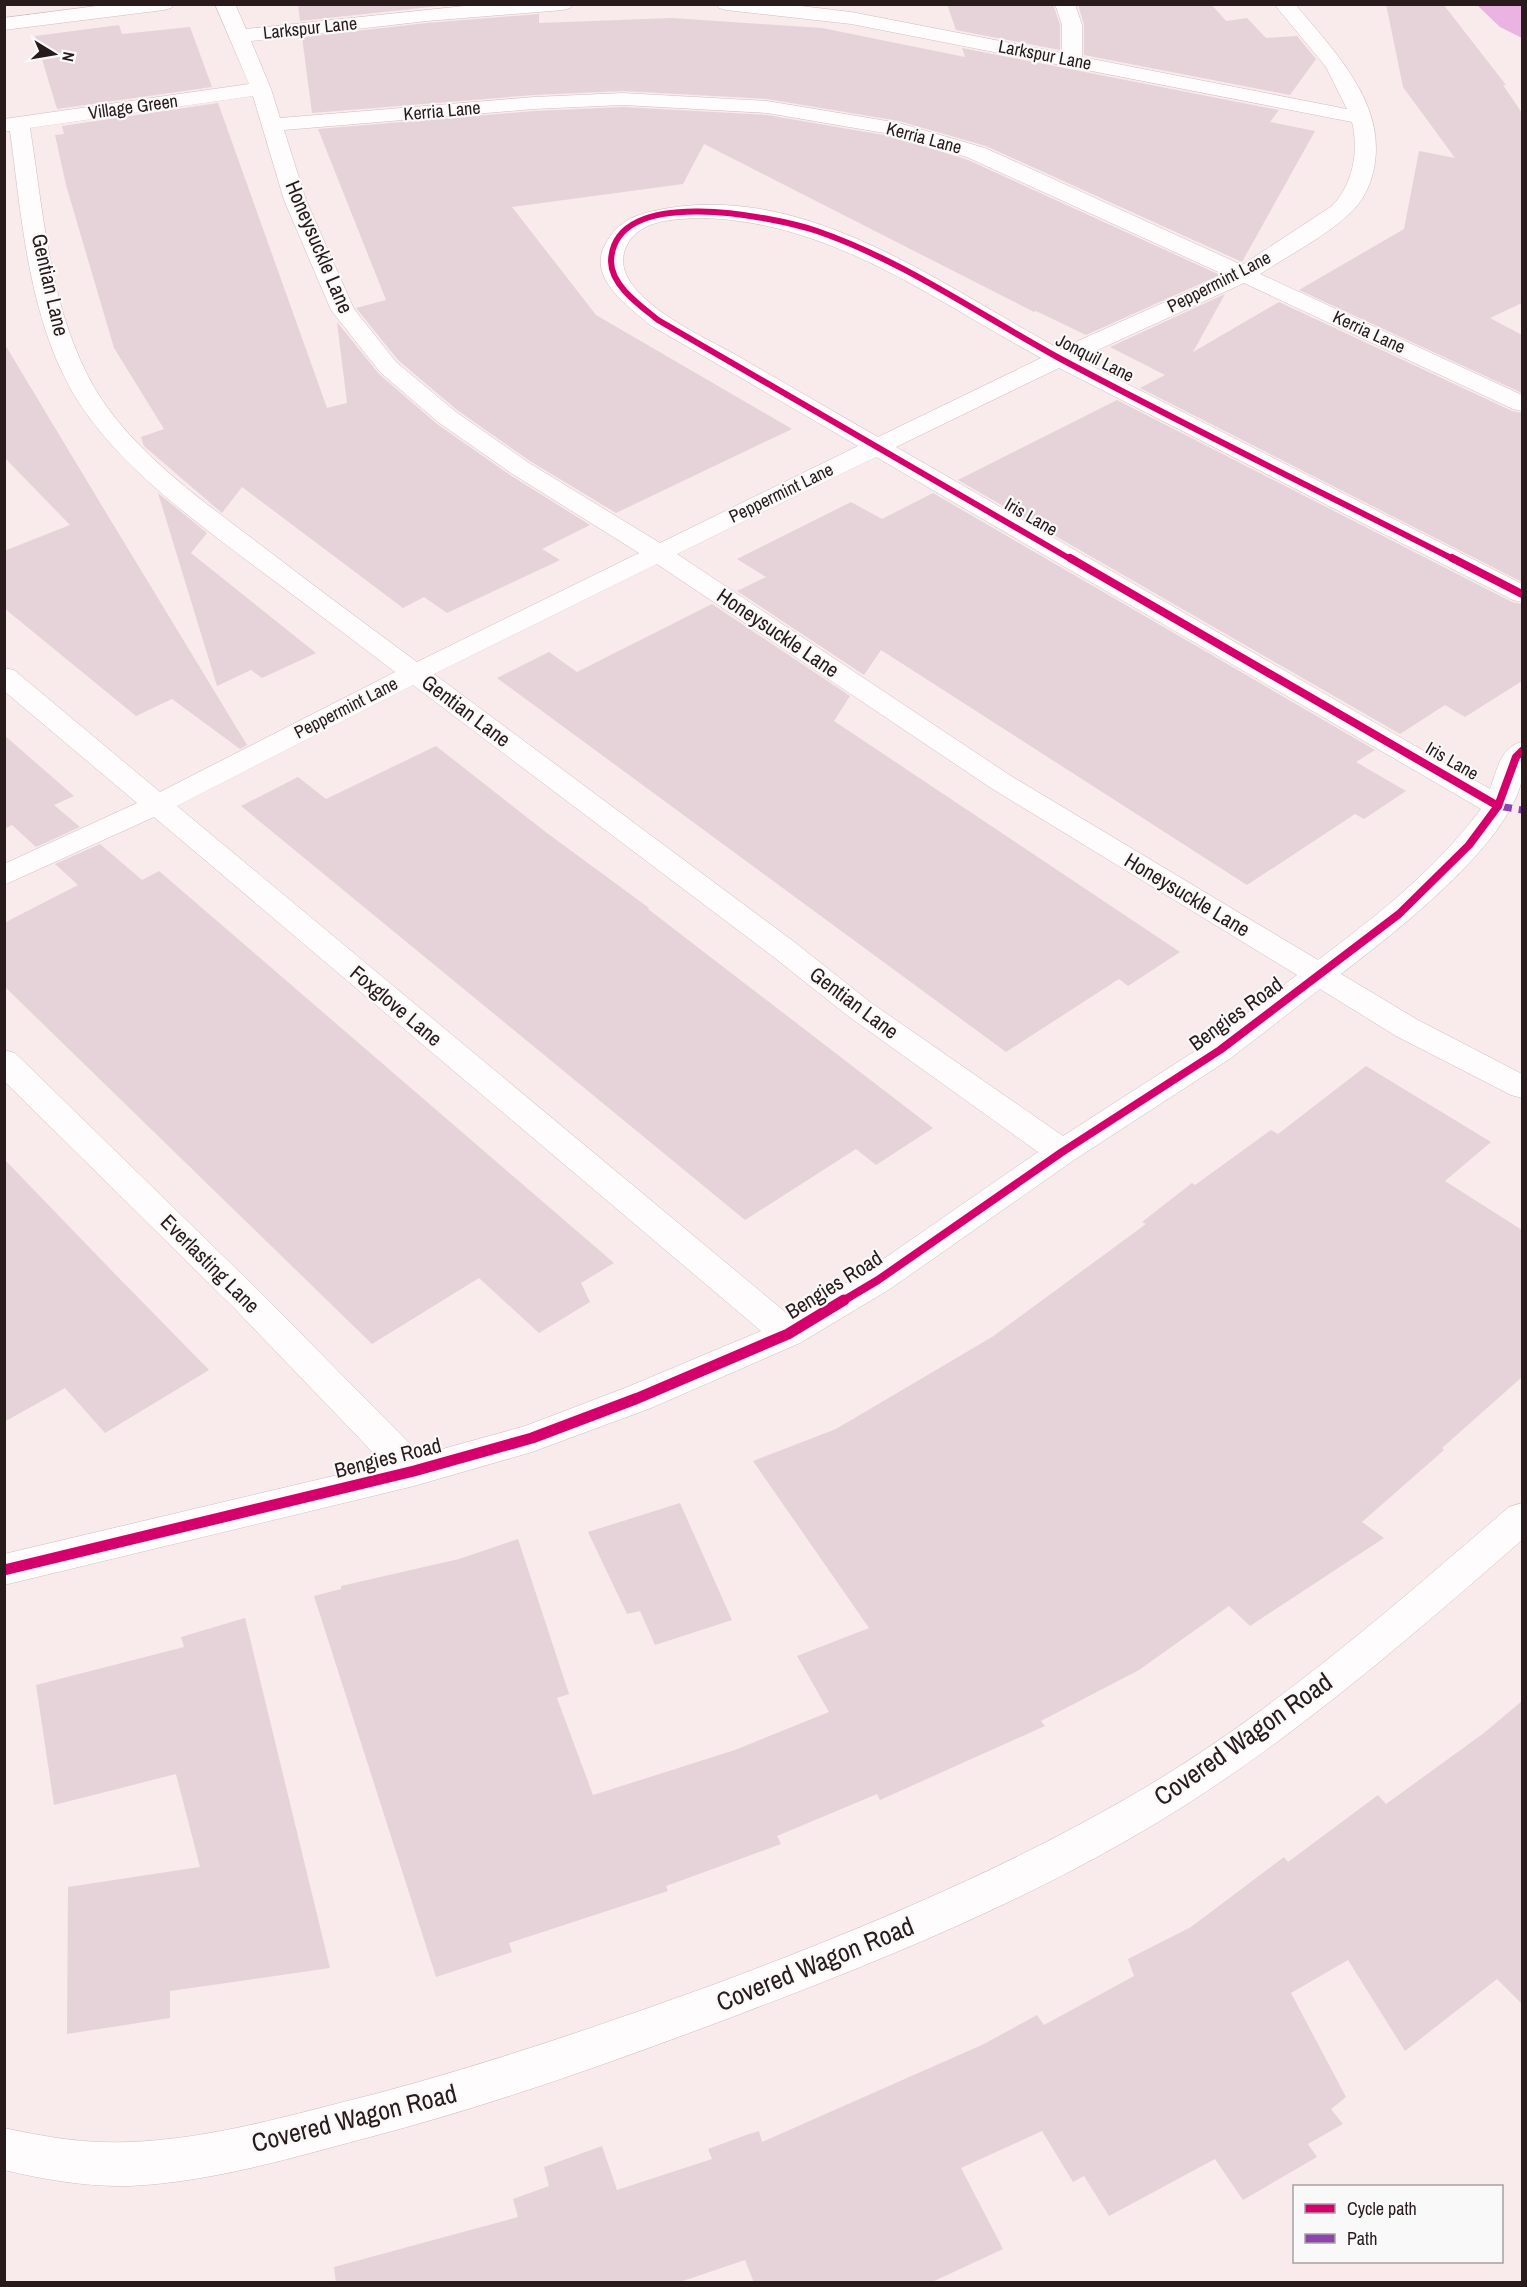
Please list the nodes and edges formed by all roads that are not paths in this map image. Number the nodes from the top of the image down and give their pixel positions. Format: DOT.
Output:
graph roads {
  1 [pos="164,4"];
  2 [pos="225,4"];
  3 [pos="563,4"];
  4 [pos="726,4"];
  5 [pos="1065,4"];
  6 [pos="1284,4"];
  7 [pos="847,11"];
  8 [pos="4,24"];
  9 [pos="237,36"];
  10 [pos="1072,60"];
  11 [pos="261,89"];
  12 [pos="1361,117"];
  13 [pos="12,124"];
  14 [pos="273,125"];
  15 [pos="637,220"];
  16 [pos="1243,275"];
  17 [pos="1060,358"];
  18 [pos="1522,404"];
  19 [pos="878,447"];
  20 [pos="658,553"];
  21 [pos="1522,594"];
  22 [pos="415,673"];
  23 [pos="4,676"];
  24 [pos="1522,751"];
  25 [pos="156,805"];
  26 [pos="1498,806"];
  27 [pos="4,876"];
  28 [pos="1320,975"];
  29 [pos="4,1060"];
  30 [pos="1522,1087"];
  31 [pos="1062,1152"];
  32 [pos="788,1334"];
  33 [pos="414,1471"];
  34 [pos="1522,1518"];
  35 [pos="4,1570"];
  36 [pos="4,2149"];
  1 -- 8 [label="street"];
  2 -- 9 [label="street, Honeysuckle Lane"];
  3 -- 9 [label="street, Larkspur Lane"];
  4 -- 7 [label="street, Larkspur Lane"];
  5 -- 10 [label="street"];
  6 -- 12 [label="street, Peppermint Lane"];
  7 -- 10 [label="street, Larkspur Lane"];
  9 -- 11 [label="street, Honeysuckle Lane"];
  10 -- 12 [label="street, Larkspur Lane"];
  11 -- 13 [label="street, Village Green"];
  11 -- 14 [label="street, Honeysuckle Lane"];
  12 -- 16 [label="street, Peppermint Lane"];
  13 -- 22 [label="street, Gentian Lane"];
  14 -- 16 [label="street, Kerria Lane"];
  14 -- 20 [label="street, Honeysuckle Lane"];
  15 -- 17 [label="street, Jonquil Lane"];
  15 -- 19 [label="street, Iris Lane"];
  16 -- 17 [label="street, Peppermint Lane"];
  16 -- 18 [label="street, Kerria Lane"];
  17 -- 19 [label="street, Peppermint Lane"];
  17 -- 21 [label="street, Jonquil Lane"];
  19 -- 20 [label="street, Peppermint Lane"];
  19 -- 26 [label="street, Iris Lane"];
  20 -- 22 [label="street, Peppermint Lane"];
  20 -- 28 [label="street, Honeysuckle Lane"];
  22 -- 25 [label="street, Peppermint Lane"];
  22 -- 31 [label="street, Gentian Lane"];
  23 -- 25 [label="street, Foxglove Lane"];
  24 -- 26 [label="street, Bengies Road"];
  25 -- 27 [label="street, Peppermint Lane"];
  25 -- 32 [label="street, Foxglove Lane"];
  26 -- 28 [label="street, Bengies Road"];
  28 -- 30 [label="street, Honeysuckle Lane"];
  28 -- 31 [label="street, Bengies Road"];
  29 -- 33 [label="street, Everlasting Lane"];
  31 -- 32 [label="street, Bengies Road"];
  32 -- 33 [label="street, Bengies Road"];
  33 -- 35 [label="street, Bengies Road"];
  34 -- 36 [label="street, Covered Wagon Road"];
}
